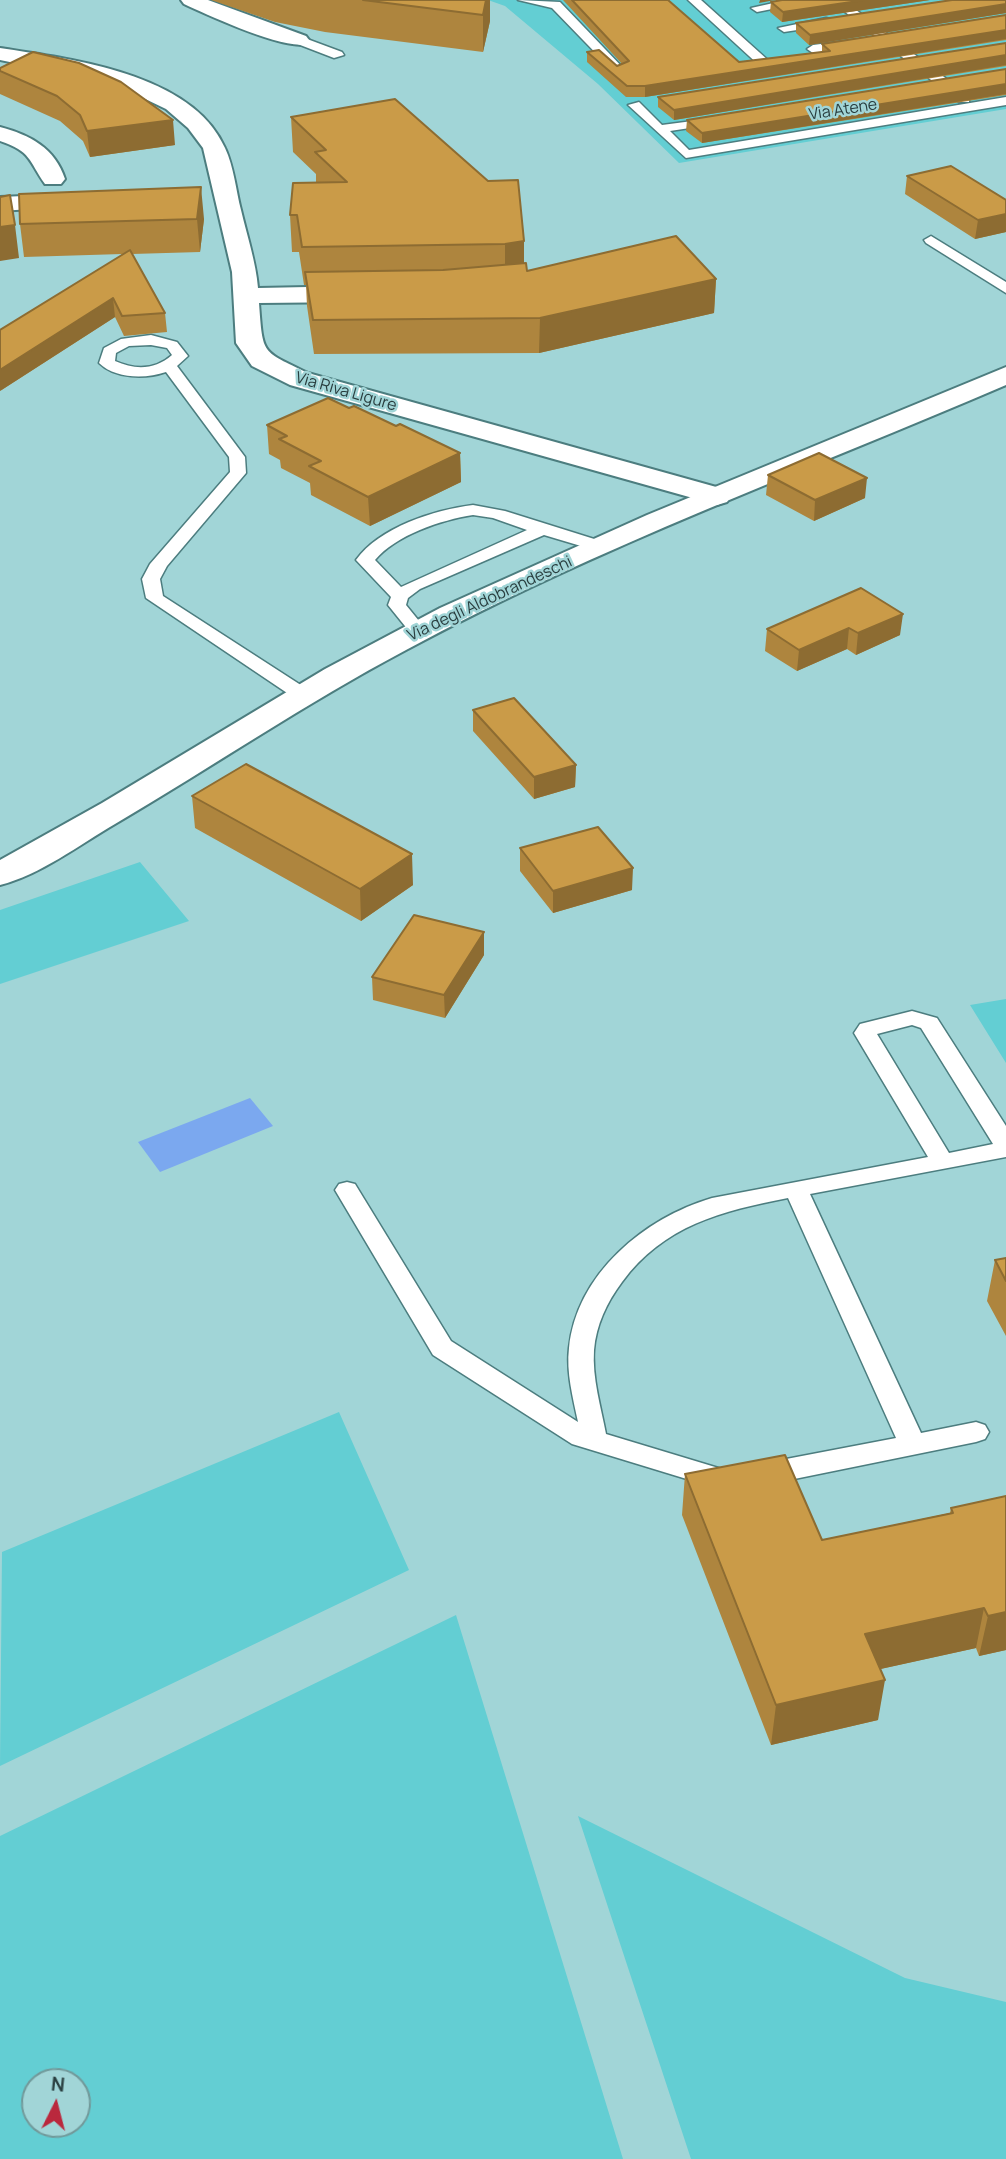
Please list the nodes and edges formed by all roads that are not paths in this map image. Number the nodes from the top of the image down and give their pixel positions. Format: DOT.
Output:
graph roads {
  1 [pos="191,0"];
  2 [pos="524,0"];
  3 [pos="694,0"];
  4 [pos="811,0"];
  5 [pos="836,0"];
  6 [pos="757,8"];
  7 [pos="865,17"];
  8 [pos="784,28"];
  9 [pos="894,38"];
  10 [pos="306,42"];
  11 [pos="813,49"];
  12 [pos="0,54"];
  13 [pos="338,55"];
  14 [pos="765,64"];
  15 [pos="620,71"];
  16 [pos="1006,101"];
  17 [pos="640,104"];
  18 [pos="974,106"];
  19 [pos="726,118"];
  20 [pos="659,129"];
  21 [pos="0,134"];
  22 [pos="13,182"];
  23 [pos="54,190"];
  24 [pos="224,197"];
  25 [pos="198,198"];
  26 [pos="94,200"];
  27 [pos="0,204"];
  28 [pos="931,240"];
  29 [pos="1006,289"];
  30 [pos="382,293"];
  31 [pos="244,296"];
  32 [pos="170,367"];
  33 [pos="1006,375"];
  34 [pos="717,496"];
  35 [pos="542,530"];
  36 [pos="601,547"];
  37 [pos="401,596"];
  38 [pos="419,632"];
  39 [pos="303,695"];
  40 [pos="0,874"];
  41 [pos="1006,1147"];
  42 [pos="943,1162"];
  43 [pos="795,1188"];
  44 [pos="347,1189"];
  45 [pos="976,1433"];
  46 [pos="594,1440"];
  47 [pos="914,1445"];
  1 -- 10 [label="street"];
  2 -- 15 [label="lane"];
  3 -- 14 [label="lane"];
  4 -- 6 [label="lane"];
  5 -- 7 [label="lane"];
  7 -- 8 [label="lane"];
  7 -- 9 [label="lane"];
  9 -- 11 [label="lane"];
  9 -- 18 [label="lane"];
  10 -- 13 [label="lane"];
  12 -- 24 [label="street, Via Riva Ligure"];
  16 -- 18 [label="lane, Via Atene"];
  17 -- 20 [label="lane"];
  18 -- 20 [label="lane, Via Atene"];
  19 -- 20 [label="lane"];
  21 -- 23 [label="street"];
  22 -- 23 [label="street"];
  23 -- 26 [label="street"];
  23 -- 27 [label="street"];
  24 -- 25 [label="street"];
  24 -- 31 [label="street, Via Riva Ligure"];
  28 -- 29 [label="lane"];
  30 -- 31 [label="street"];
  31 -- 34 [label="street, Via Riva Ligure"];
  32 -- 39 [label="lane"];
  33 -- 34 [label="street, Via degli Aldobrandeschi"];
  34 -- 36 [label="street, Via degli Aldobrandeschi"];
  35 -- 36 [label="lane"];
  35 -- 37 [label="lane"];
  35 -- 37 [label="lane"];
  36 -- 38 [label="street, Via degli Aldobrandeschi"];
  37 -- 38 [label="lane"];
  38 -- 39 [label="street, Via degli Aldobrandeschi"];
  39 -- 40 [label="street, Via degli Aldobrandeschi"];
  41 -- 42 [label="lane"];
  41 -- 42 [label="lane"];
  42 -- 43 [label="lane"];
  43 -- 46 [label="lane"];
  43 -- 47 [label="lane"];
  44 -- 46 [label="lane"];
  45 -- 47 [label="lane"];
  46 -- 47 [label="lane"];
}
